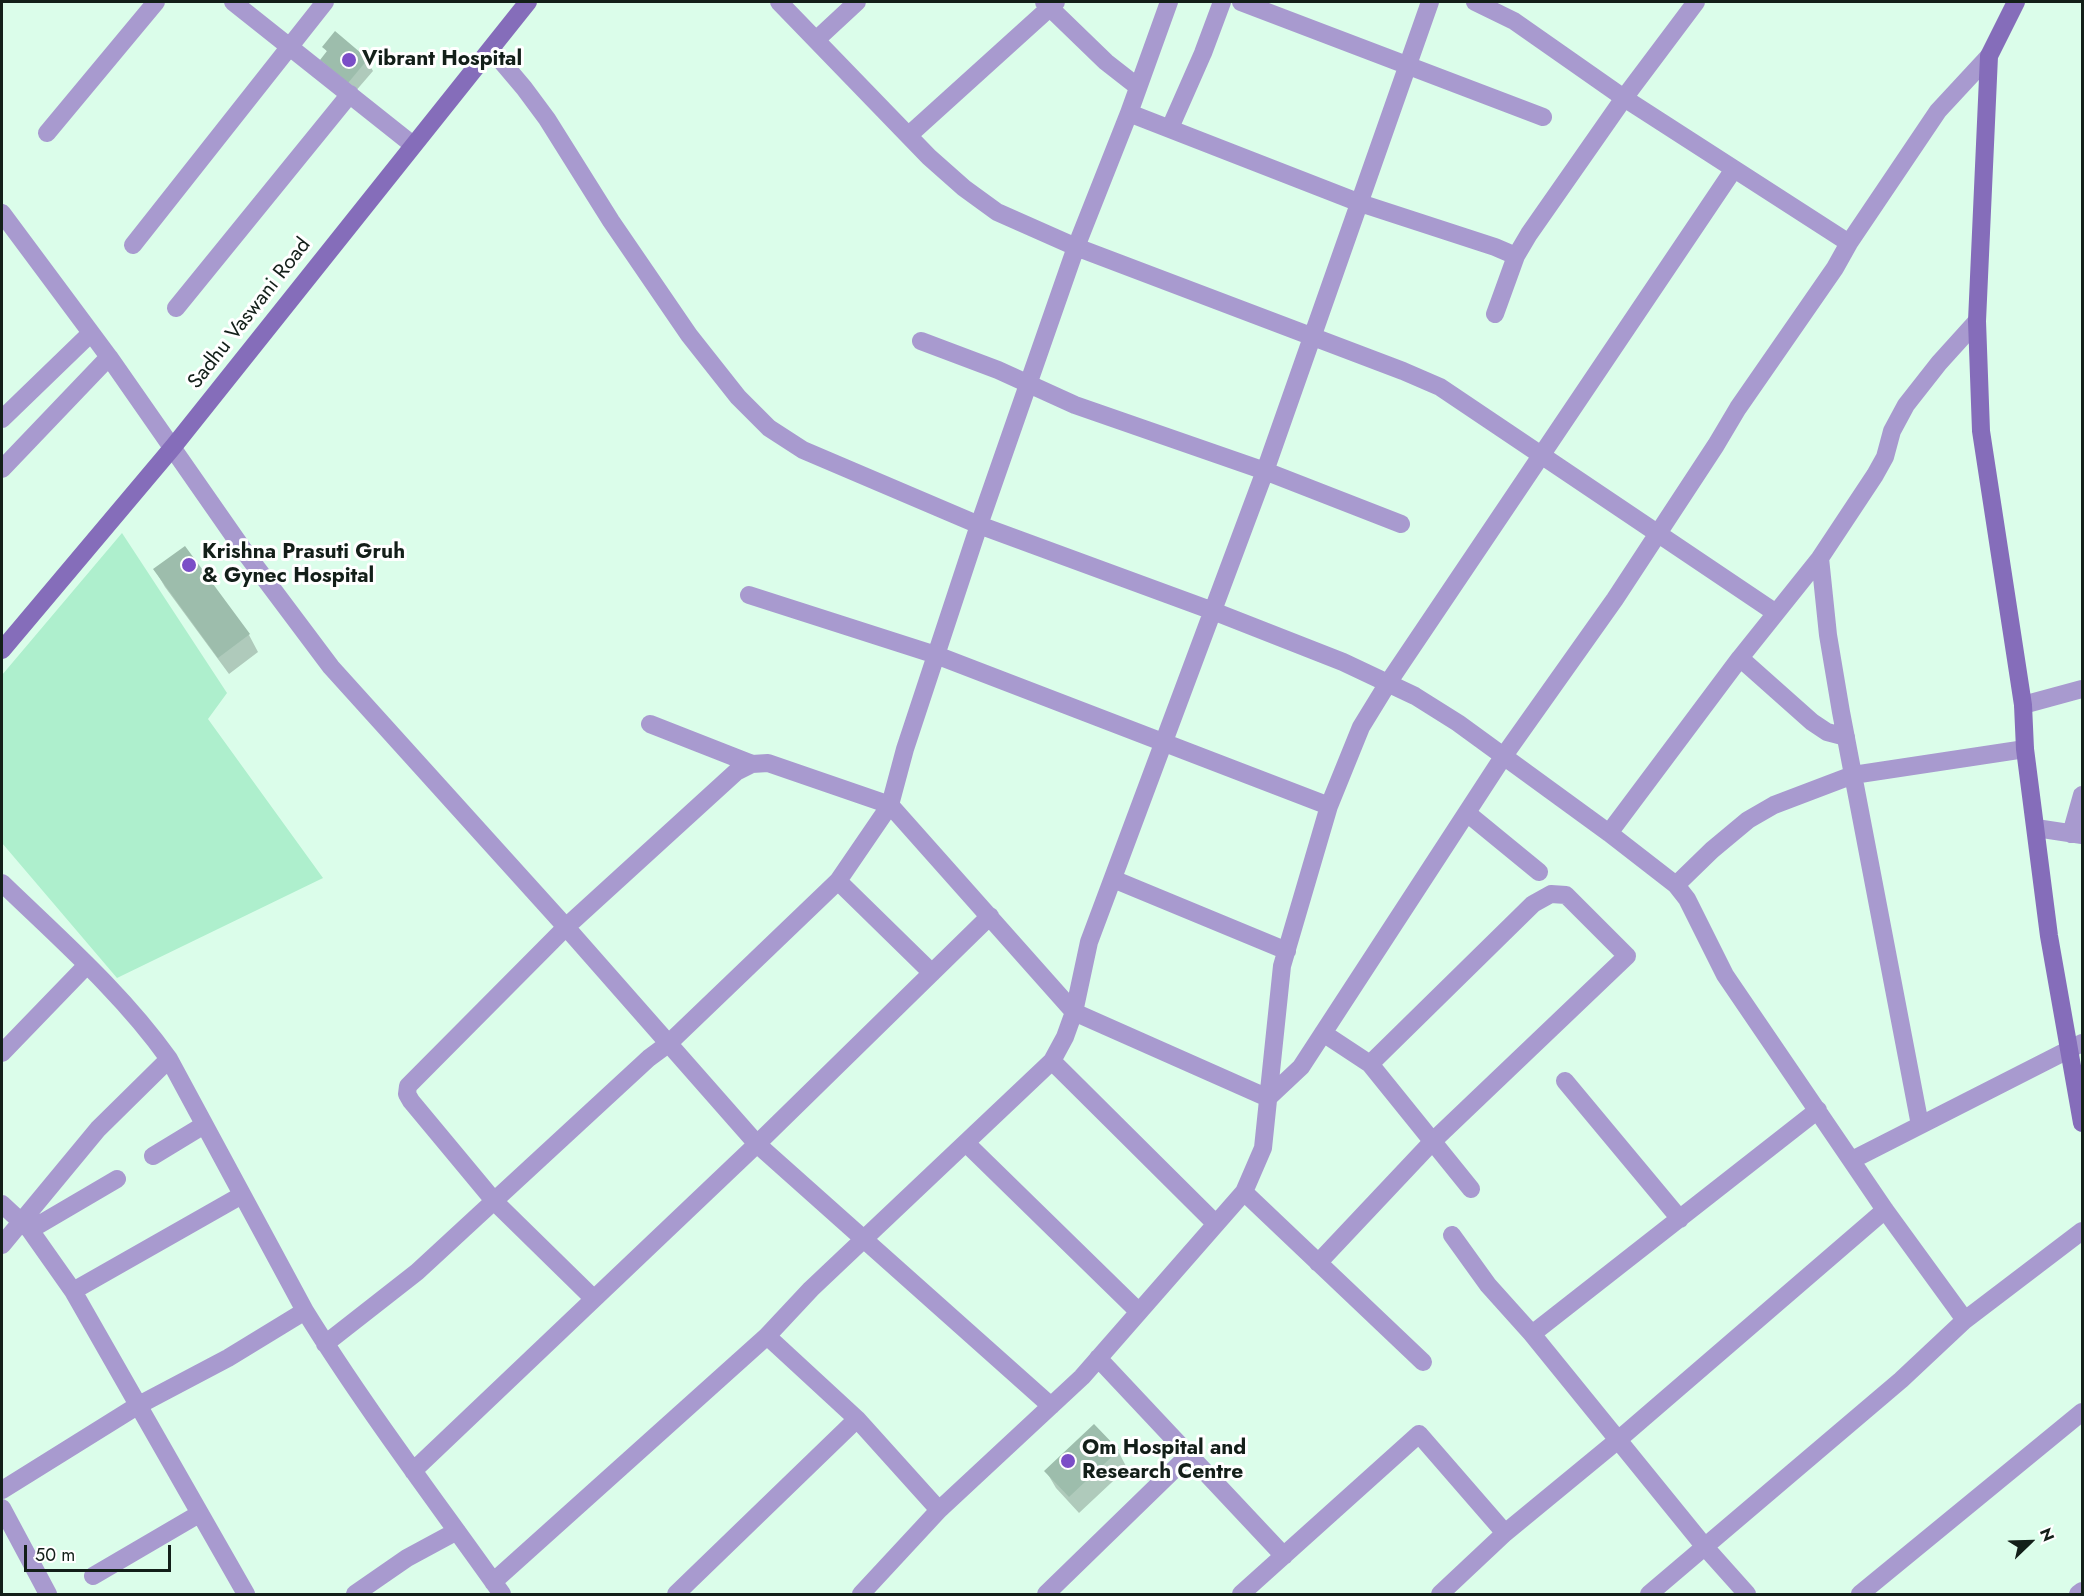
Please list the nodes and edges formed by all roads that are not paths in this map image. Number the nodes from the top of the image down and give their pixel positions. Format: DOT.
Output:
graph roads {
  1 [pos="156,2"];
  2 [pos="233,2"];
  3 [pos="326,2"];
  4 [pos="528,2"];
  5 [pos="778,2"];
  6 [pos="857,2"];
  7 [pos="1169,2"];
  8 [pos="1222,2"];
  9 [pos="1241,2"];
  10 [pos="1431,2"];
  11 [pos="1475,2"];
  12 [pos="1696,2"];
  13 [pos="2016,2"];
  14 [pos="1050,3"];
  15 [pos="816,40"];
  16 [pos="290,46"];
  17 [pos="491,49"];
  18 [pos="1989,56"];
  19 [pos="1408,64"];
  20 [pos="1138,87"];
  21 [pos="350,94"];
  22 [pos="1624,98"];
  23 [pos="1129,113"];
  24 [pos="1543,117"];
  25 [pos="1170,128"];
  26 [pos="47,133"];
  27 [pos="909,135"];
  28 [pos="413,145"];
  29 [pos="1734,169"];
  30 [pos="1360,203"];
  31 [pos="4,222"];
  32 [pos="1849,243"];
  33 [pos="133,245"];
  34 [pos="1076,247"];
  35 [pos="1516,256"];
  36 [pos="177,308"];
  37 [pos="1495,314"];
  38 [pos="1977,321"];
  39 [pos="91,333"];
  40 [pos="1311,338"];
  41 [pos="921,341"];
  42 [pos="109,357"];
  43 [pos="1028,385"];
  44 [pos="2,419"];
  45 [pos="173,447"];
  46 [pos="1542,456"];
  47 [pos="2,469"];
  48 [pos="1265,471"];
  49 [pos="1401,524"];
  50 [pos="979,525"];
  51 [pos="1659,533"];
  52 [pos="1820,558"];
  53 [pos="749,595"];
  54 [pos="1213,611"];
  55 [pos="1776,613"];
  56 [pos="2,650"];
  57 [pos="936,655"];
  58 [pos="1740,658"];
  59 [pos="1388,683"];
  60 [pos="2082,689"];
  61 [pos="2023,705"];
  62 [pos="650,724"];
  63 [pos="1846,737"];
  64 [pos="1162,743"];
  65 [pos="2025,749"];
  66 [pos="1503,757"];
  67 [pos="752,764"];
  68 [pos="1853,775"];
  69 [pos="2082,795"];
  70 [pos="890,805"];
  71 [pos="1329,806"];
  72 [pos="1467,813"];
  73 [pos="2036,828"];
  74 [pos="1609,833"];
  75 [pos="2077,835"];
  76 [pos="1539,872"];
  77 [pos="1113,879"];
  78 [pos="838,881"];
  79 [pos="2,883"];
  80 [pos="1676,885"];
  81 [pos="990,916"];
  82 [pos="566,927"];
  83 [pos="1287,951"];
  84 [pos="87,965"];
  85 [pos="932,973"];
  86 [pos="1074,1012"];
  87 [pos="1323,1033"];
  88 [pos="668,1044"];
  89 [pos="2076,1046"];
  90 [pos="2,1053"];
  91 [pos="169,1059"];
  92 [pos="1052,1061"];
  93 [pos="1370,1064"];
  94 [pos="1565,1081"];
  95 [pos="1268,1098"];
  96 [pos="1818,1110"];
  97 [pos="2082,1123"];
  98 [pos="204,1125"];
  99 [pos="1920,1125"];
  100 [pos="1433,1141"];
  101 [pos="966,1143"];
  102 [pos="758,1144"];
  103 [pos="153,1156"];
  104 [pos="1852,1160"];
  105 [pos="117,1179"];
  106 [pos="1471,1189"];
  107 [pos="1244,1192"];
  108 [pos="242,1195"];
  109 [pos="495,1202"];
  110 [pos="2,1204"];
  111 [pos="1886,1210"];
  112 [pos="1680,1219"];
  113 [pos="1216,1224"];
  114 [pos="26,1226"];
  115 [pos="2082,1231"];
  116 [pos="1452,1235"];
  117 [pos="864,1240"];
  118 [pos="2,1245"];
  119 [pos="1318,1263"];
  120 [pos="74,1292"];
  121 [pos="594,1299"];
  122 [pos="305,1311"];
  123 [pos="1139,1312"];
  124 [pos="1965,1320"];
  125 [pos="1532,1334"];
  126 [pos="767,1336"];
  127 [pos="325,1344"];
  128 [pos="1098,1358"];
  129 [pos="1423,1362"];
  130 [pos="137,1406"];
  131 [pos="1051,1406"];
  132 [pos="2082,1412"];
  133 [pos="857,1419"];
  134 [pos="1618,1440"];
  135 [pos="1189,1455"];
  136 [pos="413,1471"];
  137 [pos="2,1490"];
  138 [pos="2,1508"];
  139 [pos="939,1510"];
  140 [pos="199,1514"];
  141 [pos="457,1531"];
  142 [pos="1505,1533"];
  143 [pos="1705,1547"];
  144 [pos="1284,1556"];
  145 [pos="93,1576"];
  146 [pos="497,1588"];
  147 [pos="1251,1591"];
  148 [pos="2082,1591"];
  149 [pos="48,1594"];
  150 [pos="246,1594"];
  151 [pos="355,1594"];
  152 [pos="676,1594"];
  153 [pos="861,1594"];
  154 [pos="1046,1594"];
  155 [pos="1440,1594"];
  156 [pos="1649,1594"];
  157 [pos="1747,1594"];
  158 [pos="1860,1594"];
  159 [pos="2078,1594"];
  1 -- 26 [label="street"];
  2 -- 16 [label="street"];
  3 -- 16 [label="street"];
  4 -- 17 [label="street, Sadhu Vaswani Road"];
  5 -- 15 [label="street"];
  6 -- 15 [label="street"];
  7 -- 20 [label="street"];
  8 -- 25 [label="street"];
  9 -- 19 [label="street"];
  10 -- 19 [label="street"];
  11 -- 22 [label="street"];
  12 -- 22 [label="street"];
  13 -- 18 [label="street"];
  14 -- 20 [label="street"];
  14 -- 27 [label="street"];
  15 -- 27 [label="street"];
  16 -- 21 [label="street"];
  16 -- 33 [label="street"];
  17 -- 28 [label="street, Sadhu Vaswani Road"];
  17 -- 50 [label="street"];
  18 -- 32 [label="street"];
  18 -- 38 [label="street"];
  19 -- 24 [label="street"];
  19 -- 30 [label="street"];
  20 -- 23 [label="street"];
  21 -- 28 [label="street"];
  21 -- 36 [label="street"];
  22 -- 29 [label="street"];
  22 -- 35 [label="street"];
  23 -- 25 [label="street"];
  23 -- 34 [label="street"];
  25 -- 30 [label="street"];
  27 -- 34 [label="street"];
  28 -- 45 [label="street, Sadhu Vaswani Road"];
  29 -- 32 [label="street"];
  29 -- 46 [label="street"];
  30 -- 35 [label="street"];
  30 -- 40 [label="street"];
  31 -- 39 [label="street"];
  32 -- 51 [label="street"];
  34 -- 40 [label="street"];
  34 -- 43 [label="street"];
  35 -- 37 [label="street"];
  38 -- 52 [label="street"];
  38 -- 61 [label="street"];
  39 -- 42 [label="street"];
  39 -- 44 [label="street"];
  40 -- 46 [label="street"];
  40 -- 48 [label="street"];
  41 -- 43 [label="street"];
  42 -- 45 [label="street"];
  42 -- 47 [label="street"];
  43 -- 48 [label="street"];
  43 -- 50 [label="street"];
  45 -- 56 [label="street, Sadhu Vaswani Road"];
  45 -- 82 [label="street"];
  46 -- 51 [label="street"];
  46 -- 59 [label="street"];
  48 -- 49 [label="street"];
  48 -- 54 [label="street"];
  50 -- 54 [label="street"];
  50 -- 57 [label="street"];
  51 -- 55 [label="street"];
  51 -- 66 [label="street"];
  52 -- 55 [label="street"];
  52 -- 63 [label="street"];
  53 -- 57 [label="street"];
  54 -- 59 [label="street"];
  54 -- 64 [label="street"];
  55 -- 58 [label="street"];
  57 -- 64 [label="street"];
  57 -- 70 [label="street"];
  58 -- 63 [label="street"];
  58 -- 74 [label="street"];
  59 -- 66 [label="street"];
  59 -- 71 [label="street"];
  60 -- 61 [label="street"];
  61 -- 65 [label="street"];
  62 -- 67 [label="street"];
  63 -- 68 [label="street"];
  64 -- 71 [label="street"];
  64 -- 77 [label="street"];
  65 -- 68 [label="street"];
  65 -- 73 [label="street"];
  66 -- 72 [label="street"];
  66 -- 74 [label="street"];
  67 -- 70 [label="street"];
  67 -- 82 [label="street"];
  68 -- 80 [label="street"];
  68 -- 99 [label="street"];
  69 -- 75 [label="street"];
  70 -- 78 [label="street"];
  70 -- 81 [label="street"];
  71 -- 83 [label="street"];
  72 -- 76 [label="street"];
  72 -- 87 [label="street"];
  73 -- 75 [label="street"];
  73 -- 89 [label="street"];
  74 -- 80 [label="street"];
  77 -- 83 [label="street"];
  77 -- 86 [label="street"];
  78 -- 85 [label="street"];
  78 -- 88 [label="street"];
  79 -- 84 [label="street"];
  80 -- 96 [label="street"];
  81 -- 85 [label="street"];
  81 -- 86 [label="street"];
  82 -- 88 [label="street"];
  82 -- 109 [label="street"];
  83 -- 95 [label="street"];
  84 -- 90 [label="street"];
  84 -- 91 [label="street"];
  85 -- 102 [label="street"];
  86 -- 92 [label="street"];
  86 -- 95 [label="street"];
  87 -- 93 [label="street"];
  87 -- 95 [label="street"];
  88 -- 102 [label="street"];
  88 -- 109 [label="street"];
  89 -- 97 [label="street"];
  89 -- 99 [label="street"];
  91 -- 98 [label="street"];
  91 -- 114 [label="street"];
  92 -- 101 [label="street"];
  92 -- 113 [label="street"];
  93 -- 100 [label="street"];
  93 -- 100 [label="street"];
  94 -- 112 [label="street"];
  95 -- 107 [label="street"];
  96 -- 104 [label="street"];
  96 -- 112 [label="street"];
  98 -- 103 [label="street"];
  98 -- 108 [label="street"];
  99 -- 104 [label="street"];
  100 -- 106 [label="street"];
  100 -- 119 [label="street"];
  101 -- 117 [label="street"];
  101 -- 123 [label="street"];
  102 -- 117 [label="street"];
  102 -- 121 [label="street"];
  104 -- 111 [label="street"];
  105 -- 114 [label="street"];
  107 -- 113 [label="street"];
  107 -- 119 [label="street"];
  108 -- 120 [label="street"];
  108 -- 122 [label="street"];
  109 -- 121 [label="street"];
  109 -- 127 [label="street"];
  110 -- 114 [label="street"];
  111 -- 124 [label="street"];
  111 -- 134 [label="street"];
  112 -- 125 [label="street"];
  113 -- 123 [label="street"];
  114 -- 118 [label="street"];
  114 -- 120 [label="street"];
  115 -- 124 [label="street"];
  116 -- 125 [label="street"];
  117 -- 126 [label="street"];
  117 -- 131 [label="street"];
  119 -- 129 [label="street"];
  120 -- 130 [label="street"];
  121 -- 136 [label="street"];
  122 -- 127 [label="street"];
  122 -- 130 [label="street"];
  123 -- 128 [label="street"];
  124 -- 143 [label="street"];
  125 -- 134 [label="street"];
  126 -- 133 [label="street"];
  126 -- 146 [label="street"];
  127 -- 136 [label="street"];
  128 -- 131 [label="street"];
  128 -- 135 [label="street"];
  130 -- 137 [label="street"];
  130 -- 140 [label="street"];
  131 -- 139 [label="street"];
  132 -- 158 [label="street"];
  133 -- 139 [label="street"];
  133 -- 152 [label="street"];
  134 -- 142 [label="street"];
  134 -- 143 [label="street"];
  135 -- 144 [label="street"];
  135 -- 154 [label="street"];
  136 -- 141 [label="street"];
  138 -- 149 [label="street"];
  139 -- 153 [label="street"];
  140 -- 145 [label="street"];
  140 -- 150 [label="street"];
  141 -- 146 [label="street"];
  141 -- 151 [label="street"];
  142 -- 144 [label="street"];
  142 -- 155 [label="street"];
  143 -- 156 [label="street"];
  143 -- 157 [label="street"];
  144 -- 147 [label="street"];
  148 -- 159 [label="street"];
}
